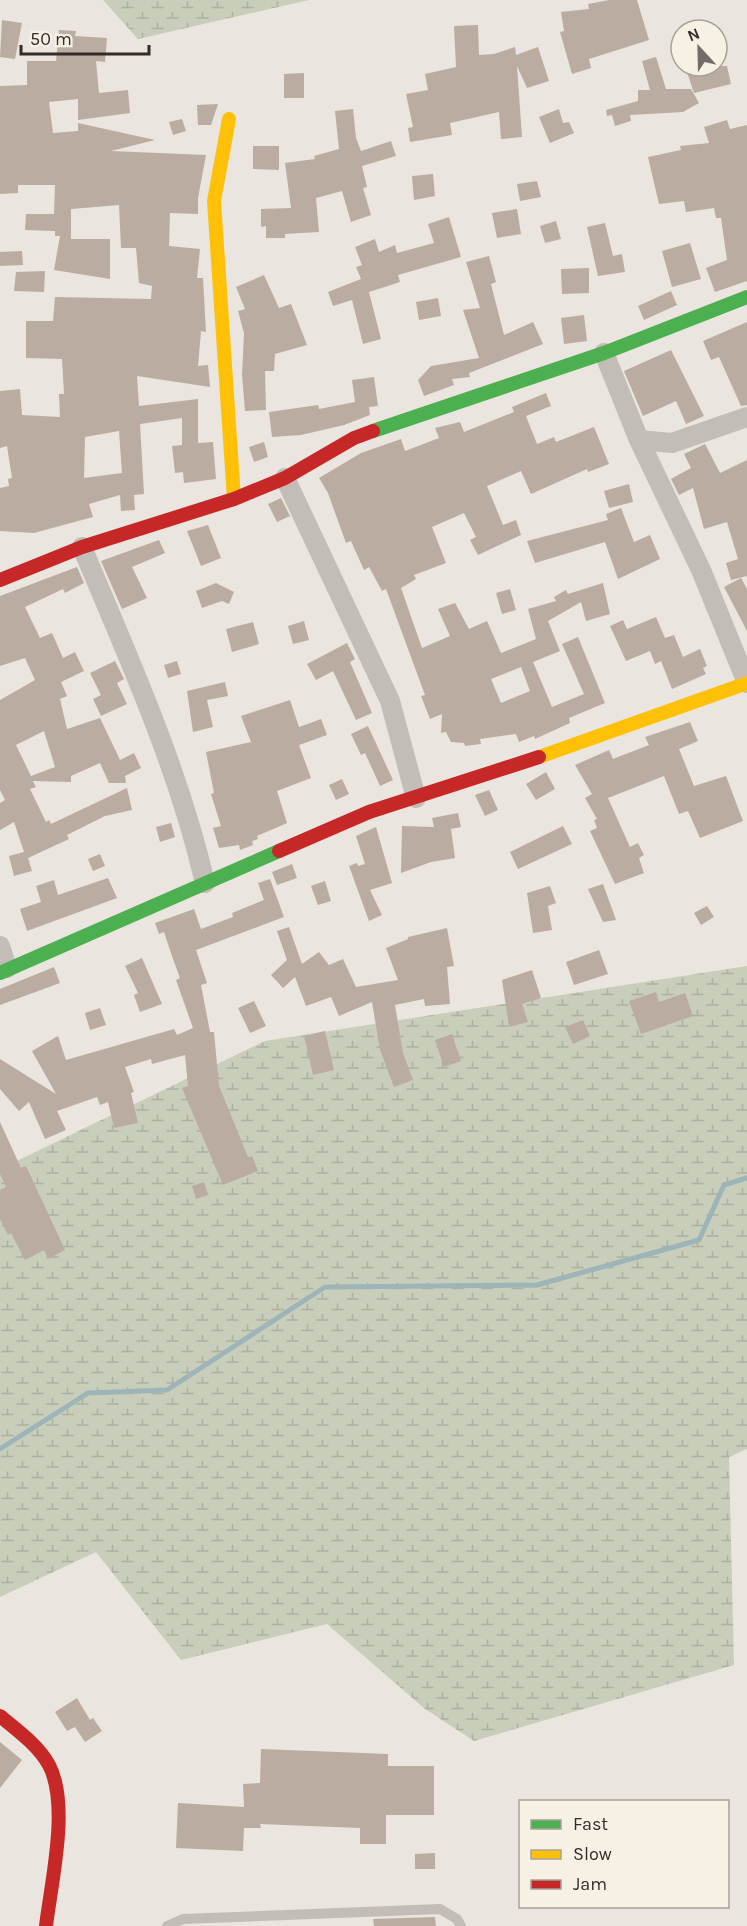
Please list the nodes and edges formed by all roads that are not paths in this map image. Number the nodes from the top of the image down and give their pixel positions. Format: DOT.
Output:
graph roads {
  1 [pos="229,119"];
  2 [pos="747,297"];
  3 [pos="604,353"];
  4 [pos="747,417"];
  5 [pos="639,440"];
  6 [pos="285,478"];
  7 [pos="234,499"];
  8 [pos="82,547"];
  9 [pos="0,580"];
  10 [pos="747,683"];
  11 [pos="416,798"];
  12 [pos="205,883"];
  13 [pos="0,946"];
  14 [pos="4,970"];
  15 [pos="0,1716"];
  16 [pos="46,1926"];
  17 [pos="167,1926"];
  18 [pos="461,1926"];
  1 -- 7 [label="street"];
  2 -- 3 [label="street"];
  3 -- 5 [label="street"];
  3 -- 6 [label="street"];
  4 -- 5 [label="street"];
  5 -- 10 [label="street"];
  6 -- 7 [label="street"];
  6 -- 11 [label="street"];
  7 -- 8 [label="street"];
  8 -- 9 [label="street"];
  8 -- 12 [label="street"];
  10 -- 11 [label="street"];
  11 -- 12 [label="street"];
  12 -- 14 [label="street"];
  13 -- 14 [label="street"];
  15 -- 16 [label="street"];
  17 -- 18 [label="lane"];
}
